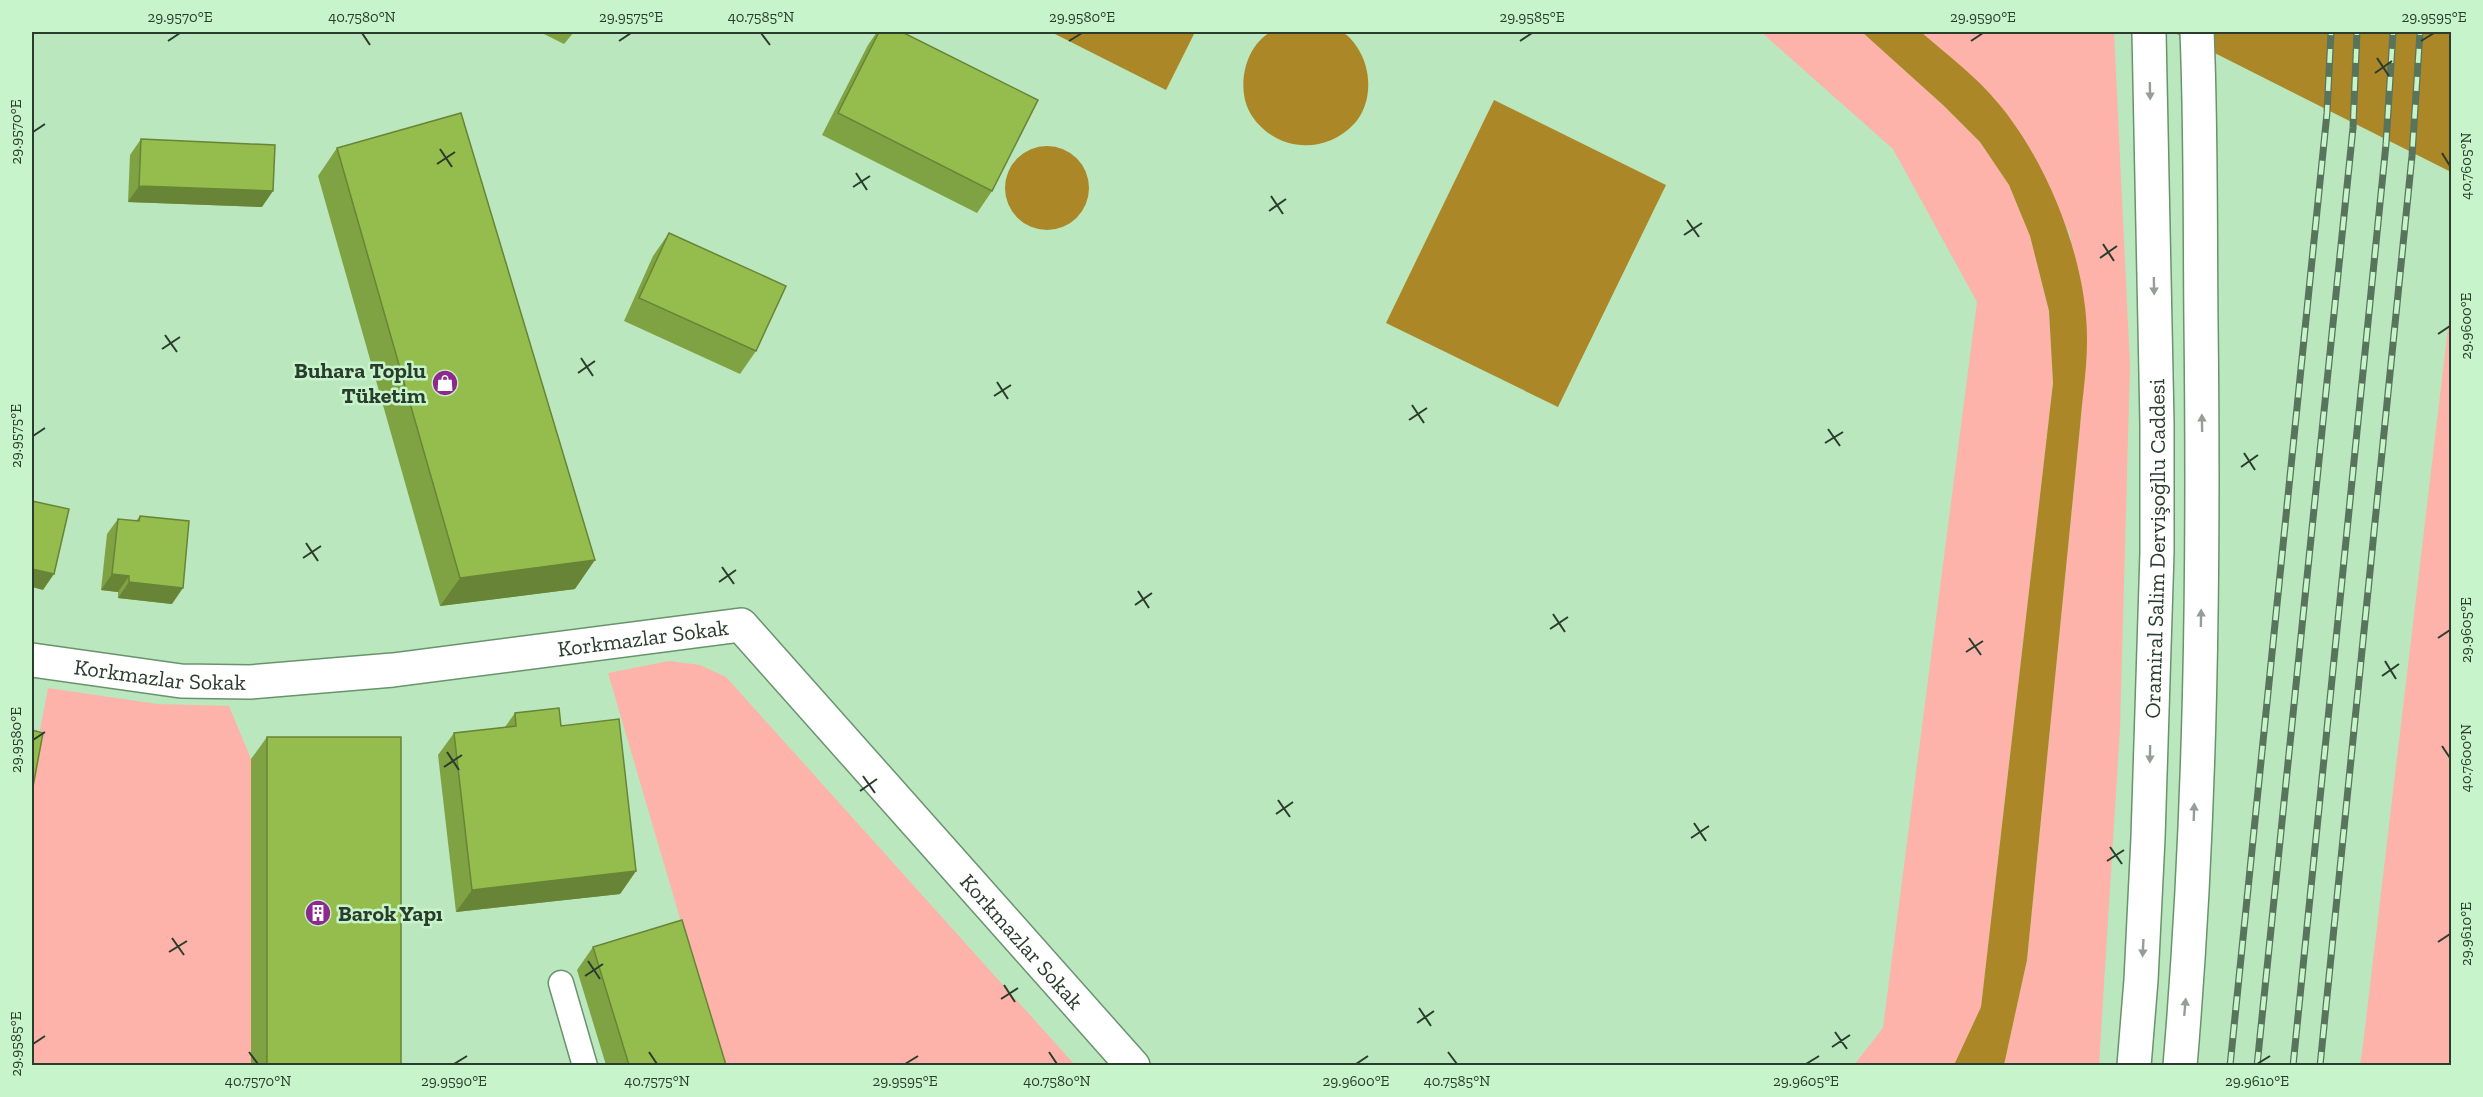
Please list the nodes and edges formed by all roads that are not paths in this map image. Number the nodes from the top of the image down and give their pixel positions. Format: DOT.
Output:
graph roads {
  1 [pos="2149,32"];
  2 [pos="2197,35"];
  3 [pos="32,660"];
  4 [pos="561,983"];
  5 [pos="585,1065"];
  6 [pos="1133,1065"];
  7 [pos="2134,1065"];
  8 [pos="2180,1065"];
  1 -- 7 [label="main road, Oramiral Salim Dervişoğllu Caddesi, one-way"];
  8 -- 2 [label="main road, Oramiral Salim Dervişoğllu Caddesi, one-way"];
  3 -- 6 [label="main road, Korkmazlar Sokak"];
  4 -- 5 [label="lane"];
}
